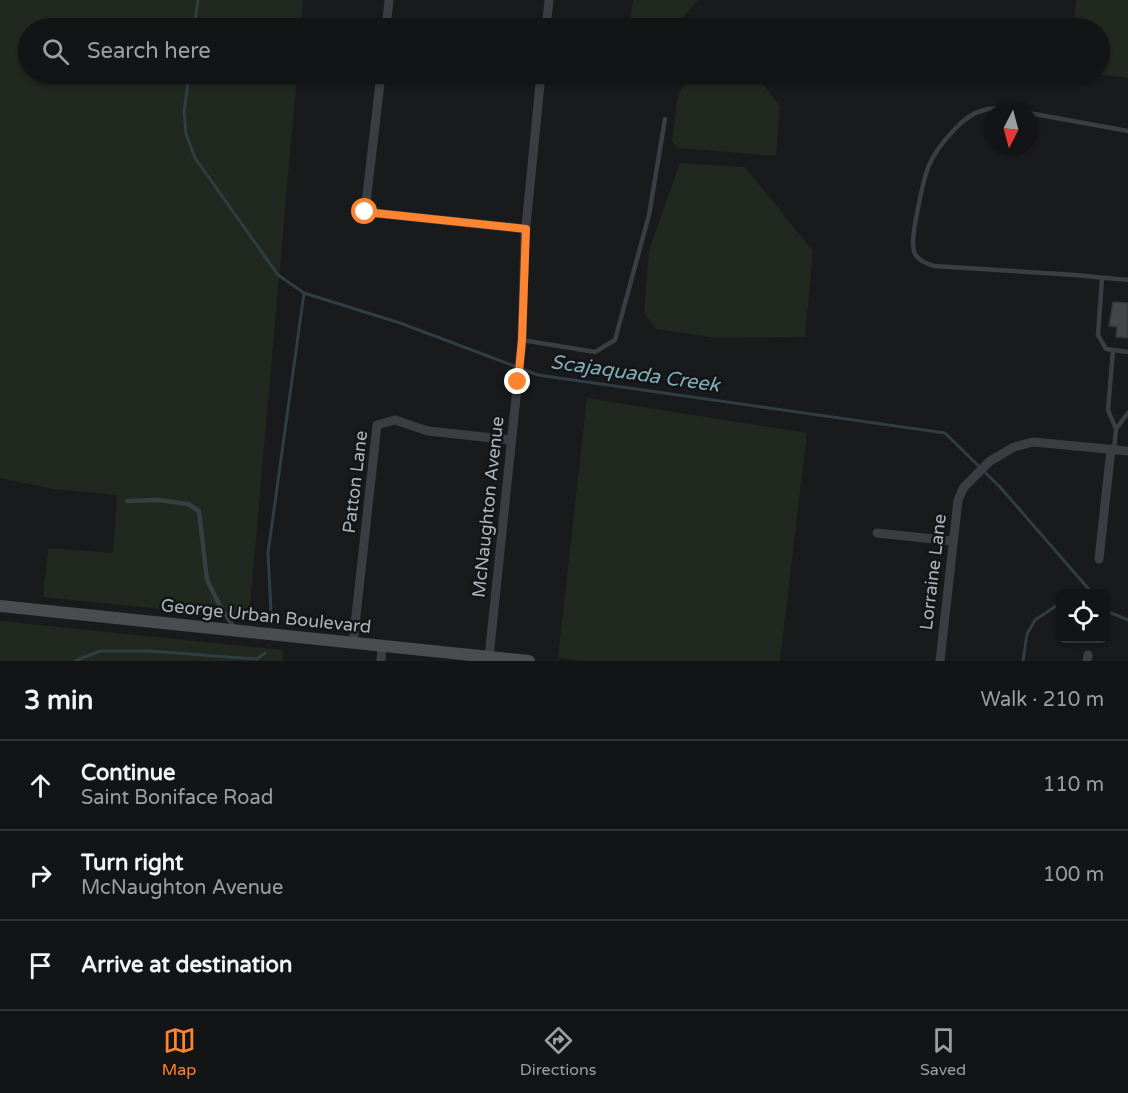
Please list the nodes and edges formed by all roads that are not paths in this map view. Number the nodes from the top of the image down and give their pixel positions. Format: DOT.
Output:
graph roads {
  1 [pos="389,0"];
  2 [pos="549,0"];
  3 [pos="387,18"];
  4 [pos="547,18"];
  5 [pos="380,84"];
  6 [pos="541,84"];
  7 [pos="984,110"];
  8 [pos="1038,115"];
  9 [pos="665,118"];
  10 [pos="1128,131"];
  11 [pos="526,229"];
  12 [pos="1102,278"];
  13 [pos="1128,280"];
  14 [pos="522,340"];
  15 [pos="1113,350"];
  16 [pos="1128,352"];
  17 [pos="1128,413"];
  18 [pos="1116,429"];
  19 [pos="512,440"];
  20 [pos="1112,450"];
  21 [pos="1128,451"];
  22 [pos="127,501"];
  23 [pos="877,533"];
  24 [pos="953,541"];
  25 [pos="1098,559"];
  26 [pos="0,606"];
  27 [pos="236,631"];
  28 [pos="353,643"];
  29 [pos="382,646"];
  30 [pos="489,657"];
  31 [pos="381,661"];
  32 [pos="522,661"];
  33 [pos="940,661"];
  1 -- 3 [label="street"];
  2 -- 4 [label="street"];
  5 -- 11 [label="street"];
  6 -- 11 [label="street, McNaughton Avenue"];
  7 -- 12 [label="lane"];
  8 -- 10 [label="lane"];
  9 -- 14 [label="lane"];
  11 -- 14 [label="street, McNaughton Avenue"];
  12 -- 13 [label="lane"];
  12 -- 15 [label="lane"];
  14 -- 19 [label="street, McNaughton Avenue"];
  15 -- 16 [label="lane"];
  15 -- 18 [label="lane"];
  17 -- 18 [label="lane"];
  18 -- 20 [label="lane"];
  19 -- 28 [label="street, Patton Lane"];
  19 -- 30 [label="street, McNaughton Avenue"];
  20 -- 21 [label="street"];
  20 -- 24 [label="street, Lorraine Lane"];
  20 -- 25 [label="street"];
  22 -- 27 [label="lane"];
  23 -- 24 [label="street"];
  24 -- 33 [label="street, Lorraine Lane"];
  26 -- 27 [label="street, George Urban Boulevard"];
  27 -- 28 [label="street, George Urban Boulevard"];
  28 -- 29 [label="street, George Urban Boulevard"];
  29 -- 30 [label="street, George Urban Boulevard"];
  29 -- 31 [label="street"];
  30 -- 32 [label="street, George Urban Boulevard"];
}
